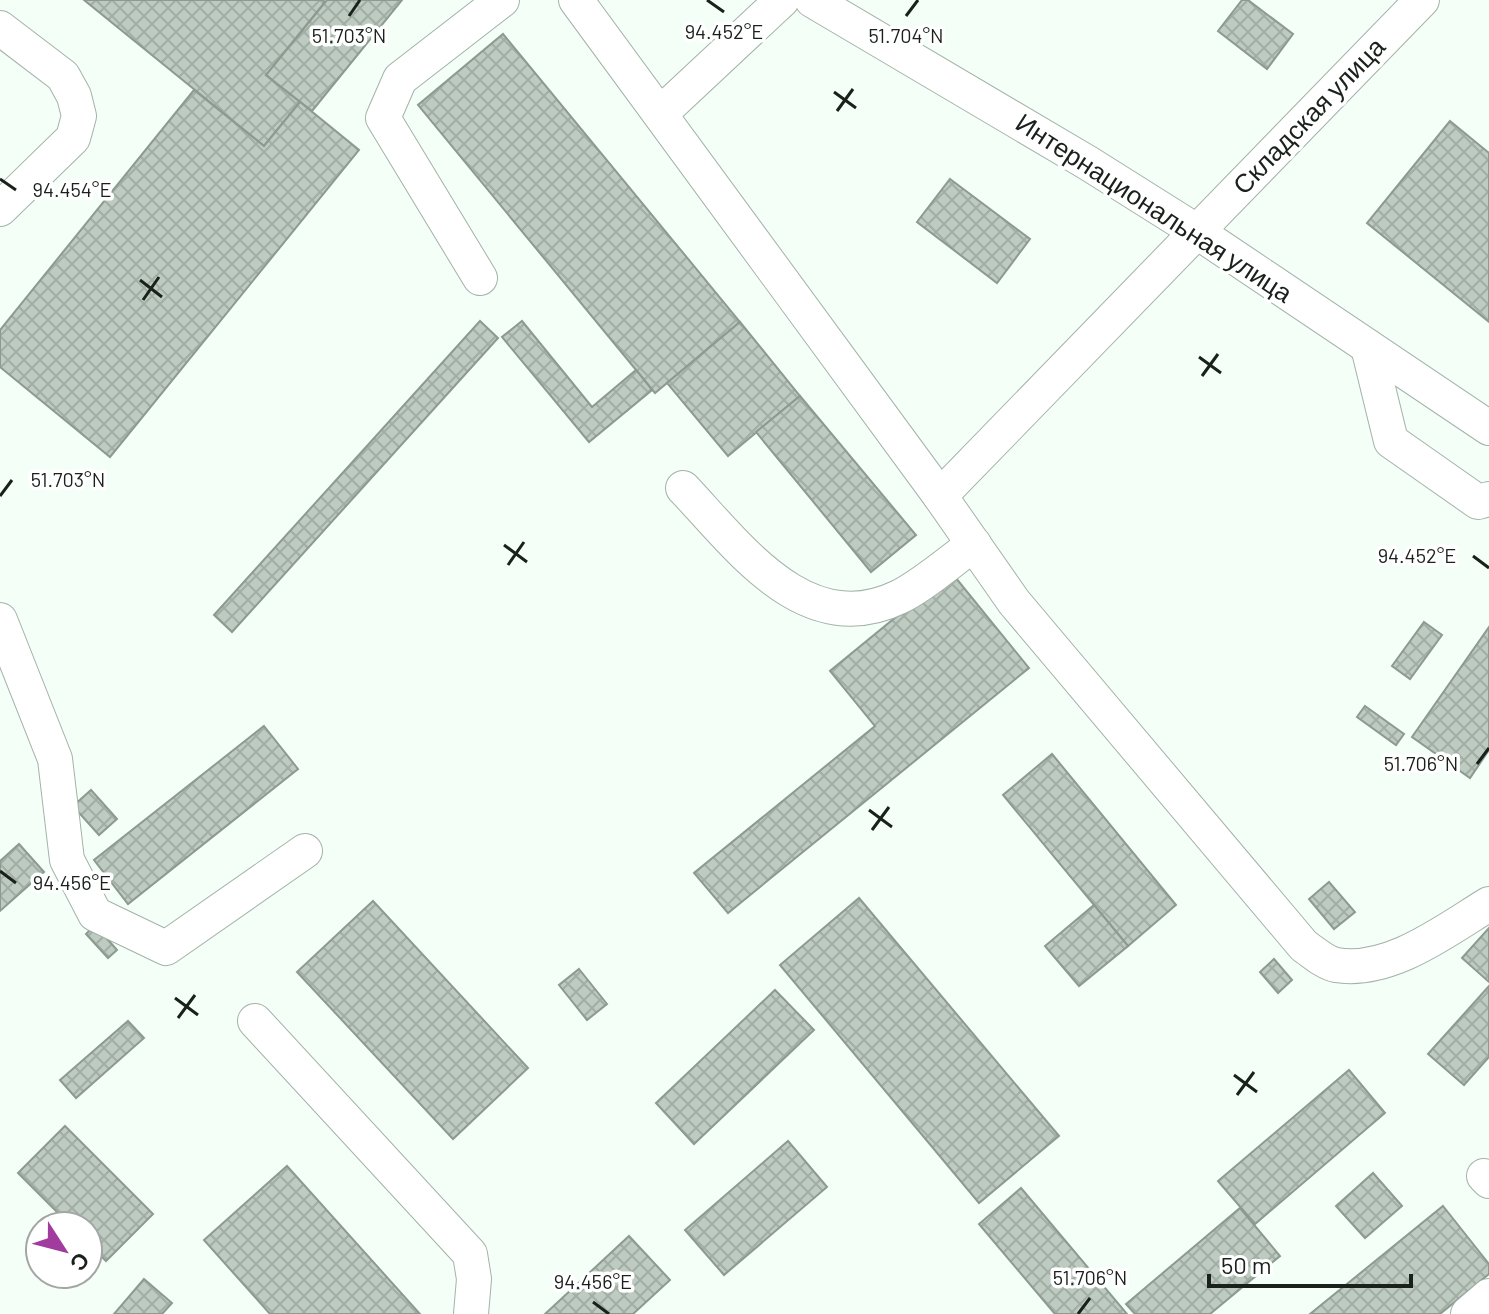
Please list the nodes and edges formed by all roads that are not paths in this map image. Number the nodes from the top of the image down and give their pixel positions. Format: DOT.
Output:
graph roads {
  1 [pos="502,0"];
  2 [pos="576,0"];
  3 [pos="782,0"];
  4 [pos="812,0"];
  5 [pos="1417,2"];
  6 [pos="0,28"];
  7 [pos="660,114"];
  8 [pos="0,209"];
  9 [pos="1196,231"];
  10 [pos="480,278"];
  11 [pos="1368,347"];
  12 [pos="1489,428"];
  13 [pos="683,488"];
  14 [pos="940,496"];
  15 [pos="1489,499"];
  16 [pos="974,544"];
  17 [pos="0,620"];
  18 [pos="305,851"];
  19 [pos="1489,904"];
  20 [pos="255,1021"];
  21 [pos="1489,1296"];
  22 [pos="471,1314"];
  23 [pos="1468,1314"];
  1 -- 10 [label="street"];
  2 -- 7 [label="street"];
  3 -- 7 [label="street"];
  4 -- 9 [label="street, Интернациональная улица"];
  5 -- 9 [label="street, Складская улица"];
  6 -- 8 [label="street"];
  7 -- 14 [label="street"];
  9 -- 11 [label="street, Интернациональная улица"];
  9 -- 14 [label="street, Складская улица"];
  11 -- 12 [label="street, Интернациональная улица"];
  11 -- 15 [label="street"];
  13 -- 16 [label="street"];
  14 -- 16 [label="street"];
  16 -- 19 [label="street"];
  17 -- 18 [label="street"];
  20 -- 22 [label="street"];
  21 -- 23 [label="street"];
}
